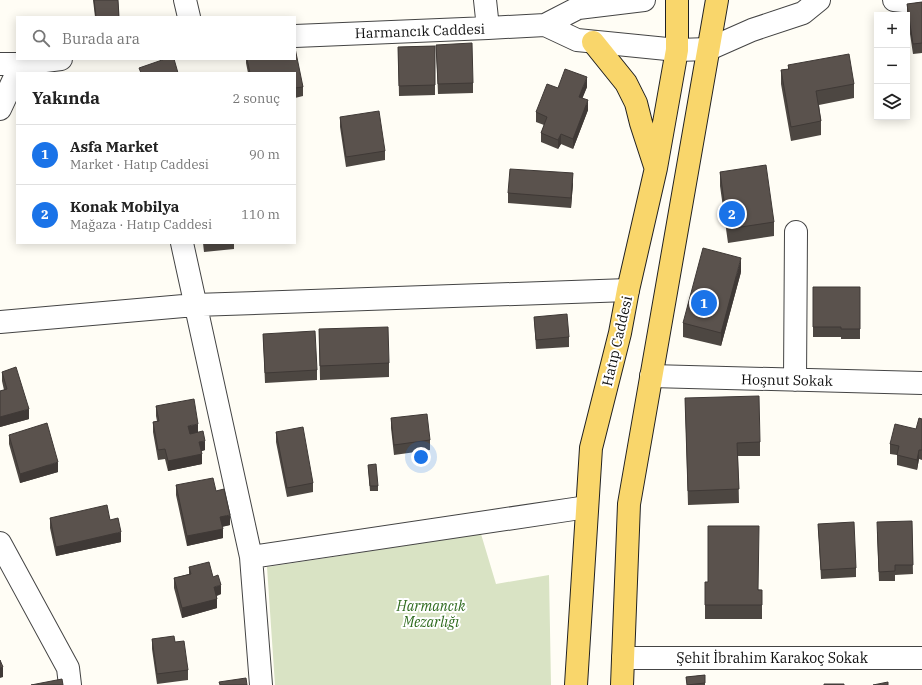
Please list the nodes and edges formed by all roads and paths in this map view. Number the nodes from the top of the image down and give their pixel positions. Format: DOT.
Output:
graph roads {
  1 [pos="185,0"];
  2 [pos="485,0"];
  3 [pos="644,0"];
  4 [pos="677,0"];
  5 [pos="717,0"];
  6 [pos="818,0"];
  7 [pos="894,0"];
  8 [pos="922,3"];
  9 [pos="189,16"];
  10 [pos="545,25"];
  11 [pos="488,28"];
  12 [pos="296,36"];
  13 [pos="593,42"];
  14 [pos="709,49"];
  15 [pos="677,50"];
  16 [pos="51,60"];
  17 [pos="10,64"];
  18 [pos="0,108"];
  19 [pos="656,168"];
  20 [pos="796,232"];
  21 [pos="182,244"];
  22 [pos="628,290"];
  23 [pos="195,305"];
  24 [pos="0,322"];
  25 [pos="651,376"];
  26 [pos="795,380"];
  27 [pos="922,383"];
  28 [pos="587,508"];
  29 [pos="0,543"];
  30 [pos="251,557"];
  31 [pos="623,658"];
  32 [pos="922,658"];
  33 [pos="70,685"];
  34 [pos="261,685"];
  35 [pos="576,685"];
  36 [pos="622,685"];
  1 -- 9 [label="street"];
  2 -- 11 [label="street"];
  3 -- 10 [label="street"];
  4 -- 15 [label="main road, Hatıp Caddesi"];
  5 -- 14 [label="main road"];
  6 -- 14 [label="street"];
  7 -- 8 [label="street"];
  10 -- 11 [label="street, Harmancık Caddesi"];
  10 -- 13 [label="street"];
  11 -- 12 [label="street, Harmancık Caddesi"];
  13 -- 15 [label="street"];
  13 -- 19 [label="main road"];
  14 -- 15 [label="street"];
  14 -- 25 [label="main road"];
  15 -- 19 [label="main road, Hatıp Caddesi"];
  16 -- 17 [label="street"];
  17 -- 18 [label="street"];
  19 -- 22 [label="main road, Hatıp Caddesi"];
  20 -- 26 [label="street"];
  21 -- 23 [label="street"];
  22 -- 23 [label="street"];
  22 -- 28 [label="main road, Hatıp Caddesi"];
  23 -- 24 [label="street"];
  23 -- 30 [label="street"];
  25 -- 26 [label="street, Hoşnut Sokak"];
  25 -- 31 [label="main road"];
  26 -- 27 [label="street, Hoşnut Sokak"];
  28 -- 30 [label="street"];
  28 -- 35 [label="main road, Hatıp Caddesi"];
  29 -- 33 [label="street"];
  30 -- 34 [label="street"];
  31 -- 32 [label="street, Şehit İbrahim Karakoç Sokak"];
  31 -- 36 [label="main road"];
}
